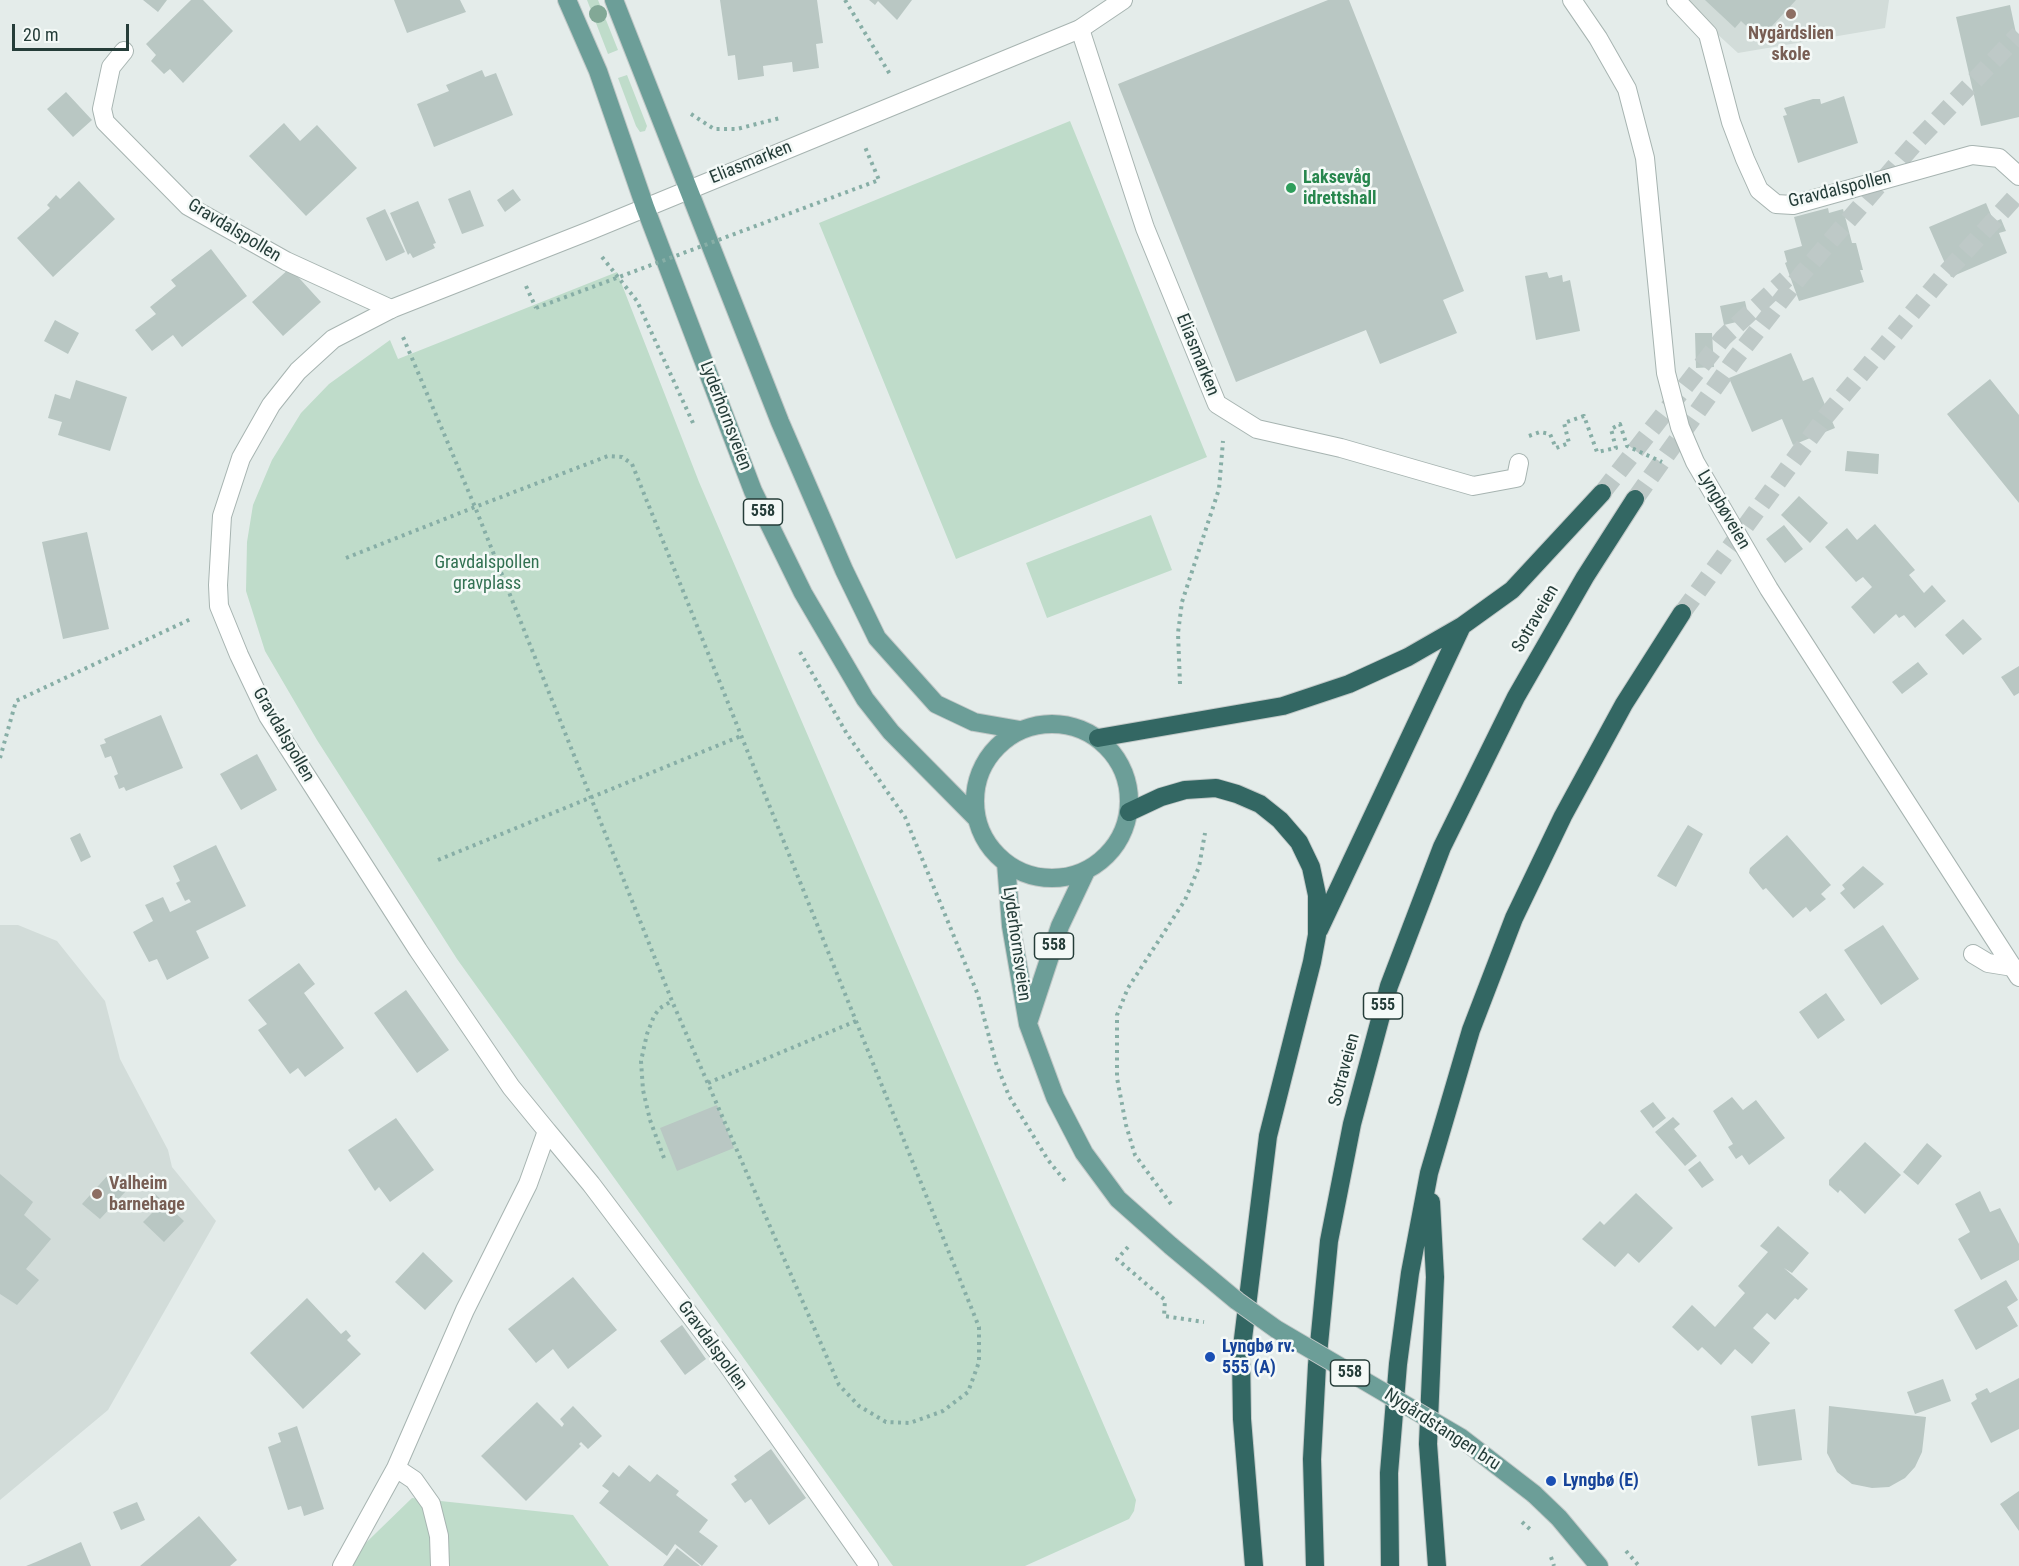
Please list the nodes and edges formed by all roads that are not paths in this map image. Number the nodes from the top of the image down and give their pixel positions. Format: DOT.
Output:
graph roads {
  1 [pos="567,0"];
  2 [pos="614,0"];
  3 [pos="1124,0"];
  4 [pos="1572,0"];
  5 [pos="1676,0"];
  6 [pos="1080,29"];
  7 [pos="124,51"];
  8 [pos="2019,176"];
  9 [pos="688,189"];
  10 [pos="645,207"];
  11 [pos="391,309"];
  12 [pos="1519,463"];
  13 [pos="1602,494"];
  14 [pos="1635,499"];
  15 [pos="1682,613"];
  16 [pos="1462,626"];
  17 [pos="1020,730"];
  18 [pos="1098,738"];
  19 [pos="1129,812"];
  20 [pos="977,819"];
  21 [pos="1006,863"];
  22 [pos="1086,871"];
  23 [pos="1317,935"];
  24 [pos="1973,954"];
  25 [pos="2016,972"];
  26 [pos="1028,1024"];
  27 [pos="547,1131"];
  28 [pos="1429,1173"];
  29 [pos="1171,1246"];
  30 [pos="396,1468"];
  31 [pos="342,1566"];
  32 [pos="440,1566"];
  33 [pos="870,1566"];
  34 [pos="1254,1566"];
  35 [pos="1315,1566"];
  36 [pos="1390,1566"];
  37 [pos="1437,1566"];
  38 [pos="1599,1566"];
  1 -- 10 [label="main road, Lyderhornsveien / 558"];
  2 -- 9 [label="main road, 558"];
  3 -- 6 [label="street, Eliasmarken"];
  4 -- 25 [label="street, Lyngbøveien"];
  5 -- 8 [label="street, Gravdalspollen"];
  6 -- 9 [label="street, Eliasmarken"];
  6 -- 12 [label="street, Eliasmarken"];
  7 -- 11 [label="street, Gravdalspollen"];
  9 -- 10 [label="street, Eliasmarken"];
  9 -- 17 [label="main road, 558"];
  10 -- 11 [label="street, Gravdalspollen"];
  10 -- 20 [label="main road, Lyderhornsveien / 558"];
  11 -- 27 [label="street, Gravdalspollen"];
  13 -- 16 [label="highway"];
  14 -- 35 [label="highway, Sotraveien / 555"];
  15 -- 28 [label="highway"];
  16 -- 18 [label="highway"];
  16 -- 23 [label="highway"];
  17 -- 18 [label="main road, 558"];
  17 -- 20 [label="main road, 558"];
  18 -- 19 [label="main road, 558"];
  19 -- 22 [label="main road, 558"];
  19 -- 23 [label="highway"];
  20 -- 21 [label="main road, 558"];
  21 -- 22 [label="main road, 558"];
  21 -- 26 [label="main road, Lyderhornsveien / 558"];
  22 -- 26 [label="main road, Lyderhornsveien / 558"];
  23 -- 34 [label="highway"];
  24 -- 25 [label="street, Lyngbøveien"];
  26 -- 29 [label="main road, Lyderhornsveien / 558"];
  27 -- 30 [label="street"];
  27 -- 33 [label="street, Gravdalspollen"];
  28 -- 36 [label="highway"];
  28 -- 37 [label="highway"];
  29 -- 38 [label="main road, Nygårdstangen bru / 558, bridge"];
  30 -- 31 [label="street"];
  30 -- 32 [label="street"];
}
